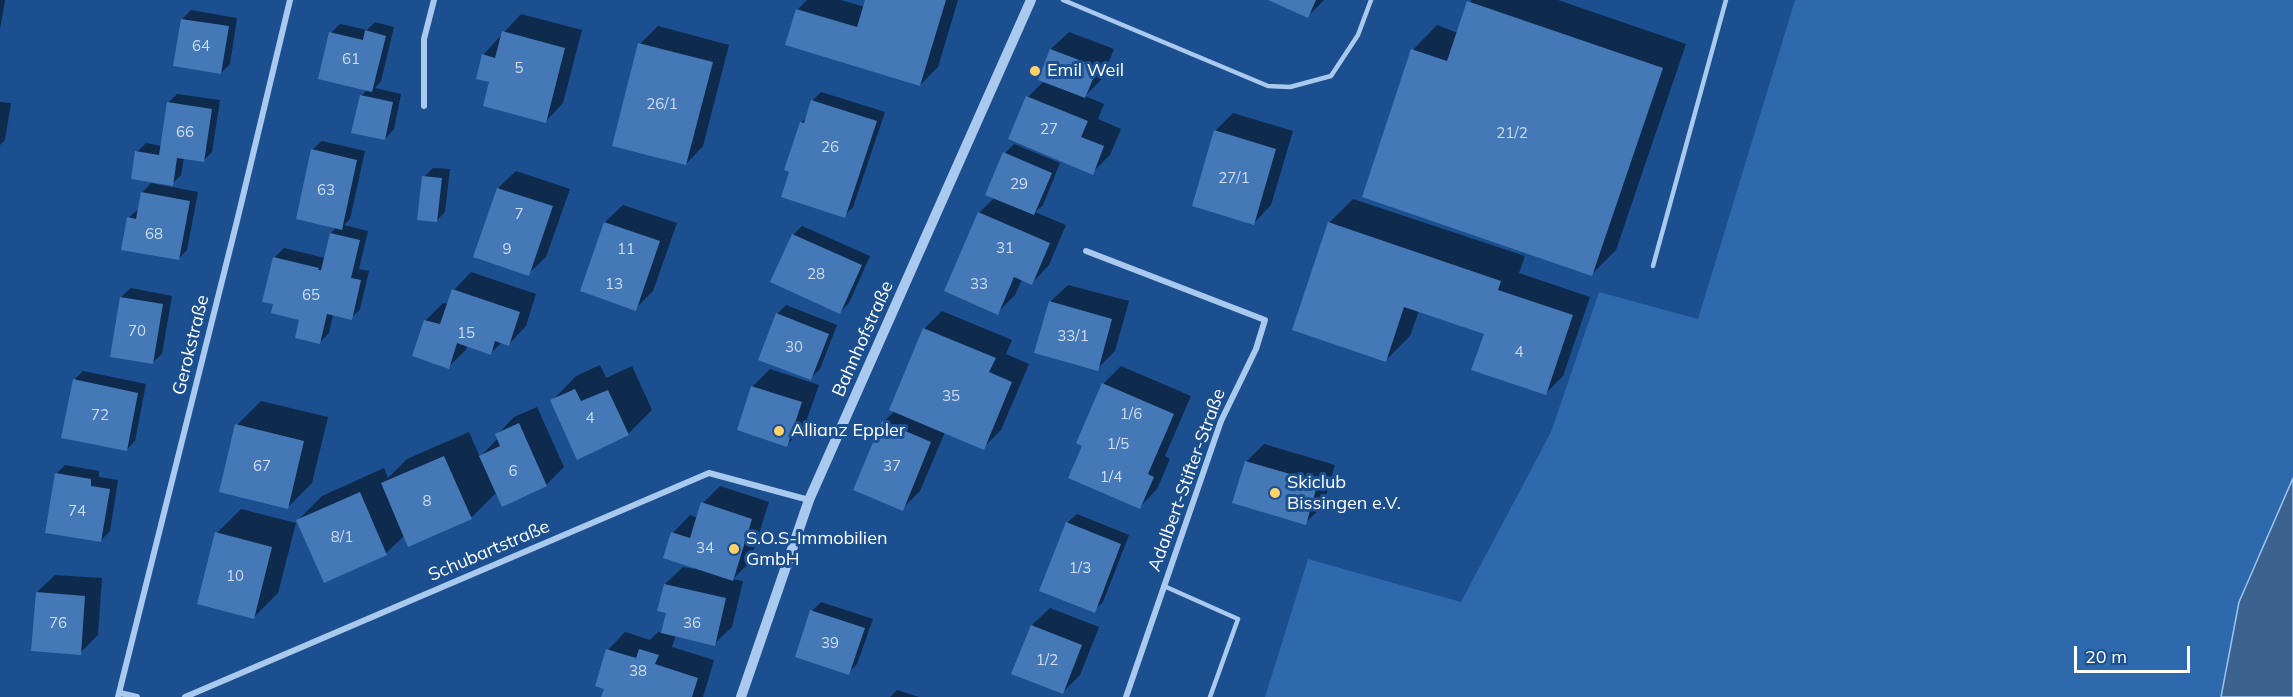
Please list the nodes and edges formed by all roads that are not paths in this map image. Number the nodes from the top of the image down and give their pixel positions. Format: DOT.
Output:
graph roads {
  1 [pos="290,0"];
  2 [pos="434,0"];
  3 [pos="1031,0"];
  4 [pos="1063,0"];
  5 [pos="1371,0"];
  6 [pos="1726,0"];
  7 [pos="424,106"];
  8 [pos="1086,251"];
  9 [pos="1653,266"];
  10 [pos="809,500"];
  11 [pos="1164,586"];
  12 [pos="119,695"];
  13 [pos="137,697"];
  14 [pos="185,697"];
  15 [pos="741,697"];
  16 [pos="1126,697"];
  17 [pos="1210,697"];
  1 -- 12 [label="street, Gerokstraße"];
  2 -- 7 [label="street"];
  3 -- 10 [label="street, Bahnhofstraße"];
  4 -- 5 [label="lane"];
  6 -- 9 [label="lane"];
  8 -- 11 [label="street, Adalbert-Stifter-Straße"];
  10 -- 14 [label="street, Schubartstraße"];
  10 -- 15 [label="street, Bahnhofstraße"];
  11 -- 16 [label="street, Adalbert-Stifter-Straße"];
  11 -- 17 [label="lane"];
  12 -- 13 [label="street"];
}
